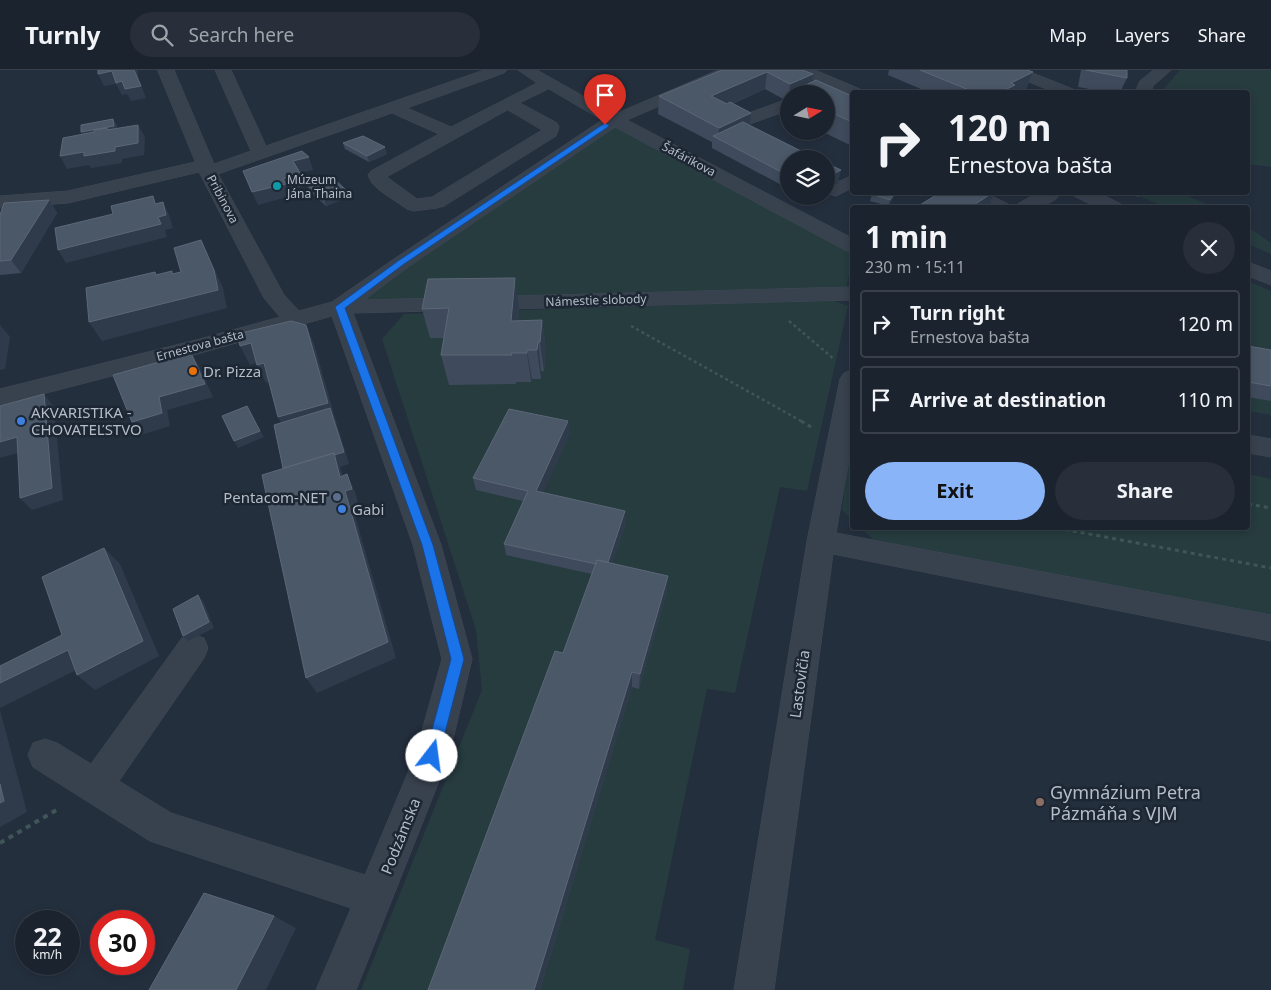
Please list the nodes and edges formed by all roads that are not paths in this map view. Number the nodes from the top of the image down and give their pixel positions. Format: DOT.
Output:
graph roads {
  1 [pos="166,70"];
  2 [pos="223,70"];
  3 [pos="499,70"];
  4 [pos="526,70"];
  5 [pos="731,70"];
  6 [pos="802,70"];
  7 [pos="1011,70"];
  8 [pos="1162,70"];
  9 [pos="549,83"];
  10 [pos="837,85"];
  11 [pos="850,90"];
  12 [pos="1062,90"];
  13 [pos="1144,90"];
  14 [pos="508,104"];
  15 [pos="394,107"];
  16 [pos="780,107"];
  17 [pos="614,120"];
  18 [pos="747,120"];
  19 [pos="452,134"];
  20 [pos="261,153"];
  21 [pos="207,169"];
  22 [pos="850,183"];
  23 [pos="836,190"];
  24 [pos="975,195"];
  25 [pos="1048,195"];
  26 [pos="1087,195"];
  27 [pos="0,202"];
  28 [pos="995,205"];
  29 [pos="1030,205"];
  30 [pos="1108,205"];
  31 [pos="850,245"];
  32 [pos="1250,269"];
  33 [pos="1271,279"];
  34 [pos="850,294"];
  35 [pos="340,307"];
  36 [pos="295,320"];
  37 [pos="845,371"];
  38 [pos="0,397"];
  39 [pos="1250,444"];
  40 [pos="1271,448"];
  41 [pos="821,541"];
  42 [pos="1271,628"];
  43 [pos="193,648"];
  44 [pos="45,755"];
  45 [pos="96,786"];
  46 [pos="375,897"];
  47 [pos="336,990"];
  48 [pos="754,990"];
  1 -- 21 [label="street, Pribinova"];
  2 -- 20 [label="street"];
  3 -- 15 [label="street"];
  4 -- 9 [label="street, Šafárikova"];
  5 -- 17 [label="street, Ernestova bašta"];
  6 -- 10 [label="street"];
  7 -- 12 [label="street"];
  8 -- 13 [label="street"];
  9 -- 14 [label="street"];
  9 -- 17 [label="street, Šafárikova"];
  10 -- 11 [label="street"];
  14 -- 19 [label="street"];
  14 -- 19 [label="street"];
  15 -- 19 [label="street"];
  15 -- 20 [label="street"];
  16 -- 18 [label="street"];
  17 -- 31 [label="street, Šafárikova"];
  17 -- 35 [label="street, Ernestova bašta"];
  20 -- 21 [label="street"];
  21 -- 27 [label="street"];
  21 -- 36 [label="street, Pribinova"];
  22 -- 23 [label="street"];
  24 -- 28 [label="street"];
  25 -- 29 [label="street"];
  26 -- 30 [label="street"];
  32 -- 33 [label="street"];
  34 -- 35 [label="street, Námestie slobody"];
  35 -- 36 [label="street, Ernestova bašta"];
  35 -- 46 [label="street, Podzámska"];
  36 -- 38 [label="street, Ernestova bašta"];
  37 -- 41 [label="street, Lastovičia"];
  39 -- 40 [label="street"];
  41 -- 42 [label="street"];
  41 -- 48 [label="street, Lastovičia"];
  43 -- 45 [label="street"];
  44 -- 45 [label="street"];
  45 -- 46 [label="street"];
  46 -- 47 [label="street, Podzámska"];
}
